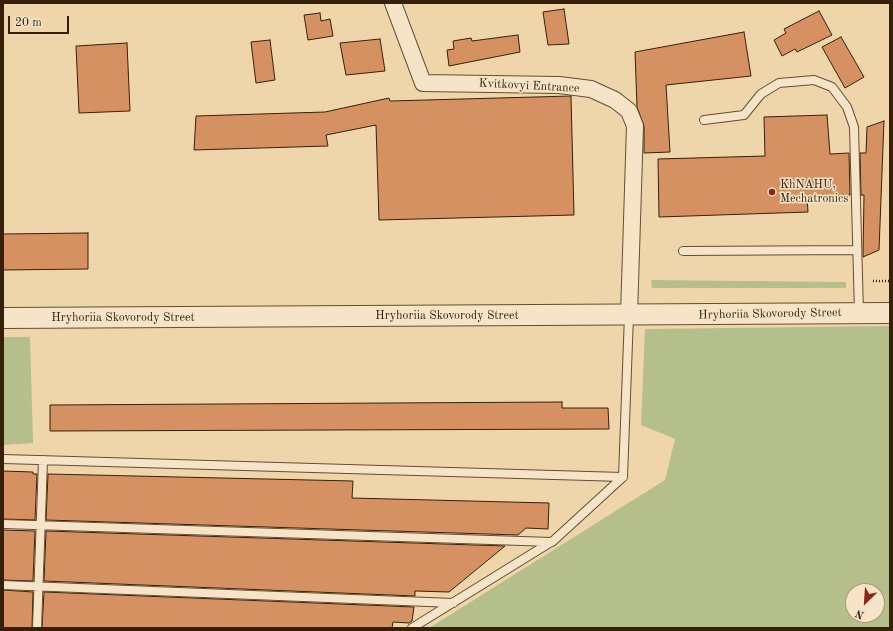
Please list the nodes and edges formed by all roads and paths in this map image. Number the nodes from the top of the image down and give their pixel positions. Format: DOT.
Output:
graph roads {
  1 [pos="393,3"];
  2 [pos="704,120"];
  3 [pos="857,250"];
  4 [pos="683,251"];
  5 [pos="859,313"];
  6 [pos="890,313"];
  7 [pos="629,315"];
  8 [pos="3,318"];
  9 [pos="3,459"];
  10 [pos="43,460"];
  11 [pos="623,477"];
  12 [pos="3,524"];
  13 [pos="42,525"];
  14 [pos="552,542"];
  15 [pos="3,585"];
  16 [pos="39,587"];
  17 [pos="453,603"];
  18 [pos="37,628"];
  19 [pos="412,628"];
  1 -- 7 [label="street, Kvitkovyi Entrance"];
  2 -- 3 [label="lane"];
  3 -- 4 [label="lane"];
  3 -- 5 [label="lane"];
  5 -- 6 [label="street, Hryhoriia Skovorody Street"];
  5 -- 7 [label="street, Hryhoriia Skovorody Street"];
  7 -- 8 [label="street, Hryhoriia Skovorody Street"];
  7 -- 11 [label="lane"];
  9 -- 10 [label="lane"];
  10 -- 11 [label="lane"];
  10 -- 13 [label="lane"];
  11 -- 14 [label="lane"];
  12 -- 13 [label="lane"];
  13 -- 14 [label="lane"];
  13 -- 16 [label="lane"];
  14 -- 17 [label="lane"];
  15 -- 16 [label="lane"];
  16 -- 17 [label="lane"];
  16 -- 18 [label="lane"];
  17 -- 19 [label="lane"];
}
